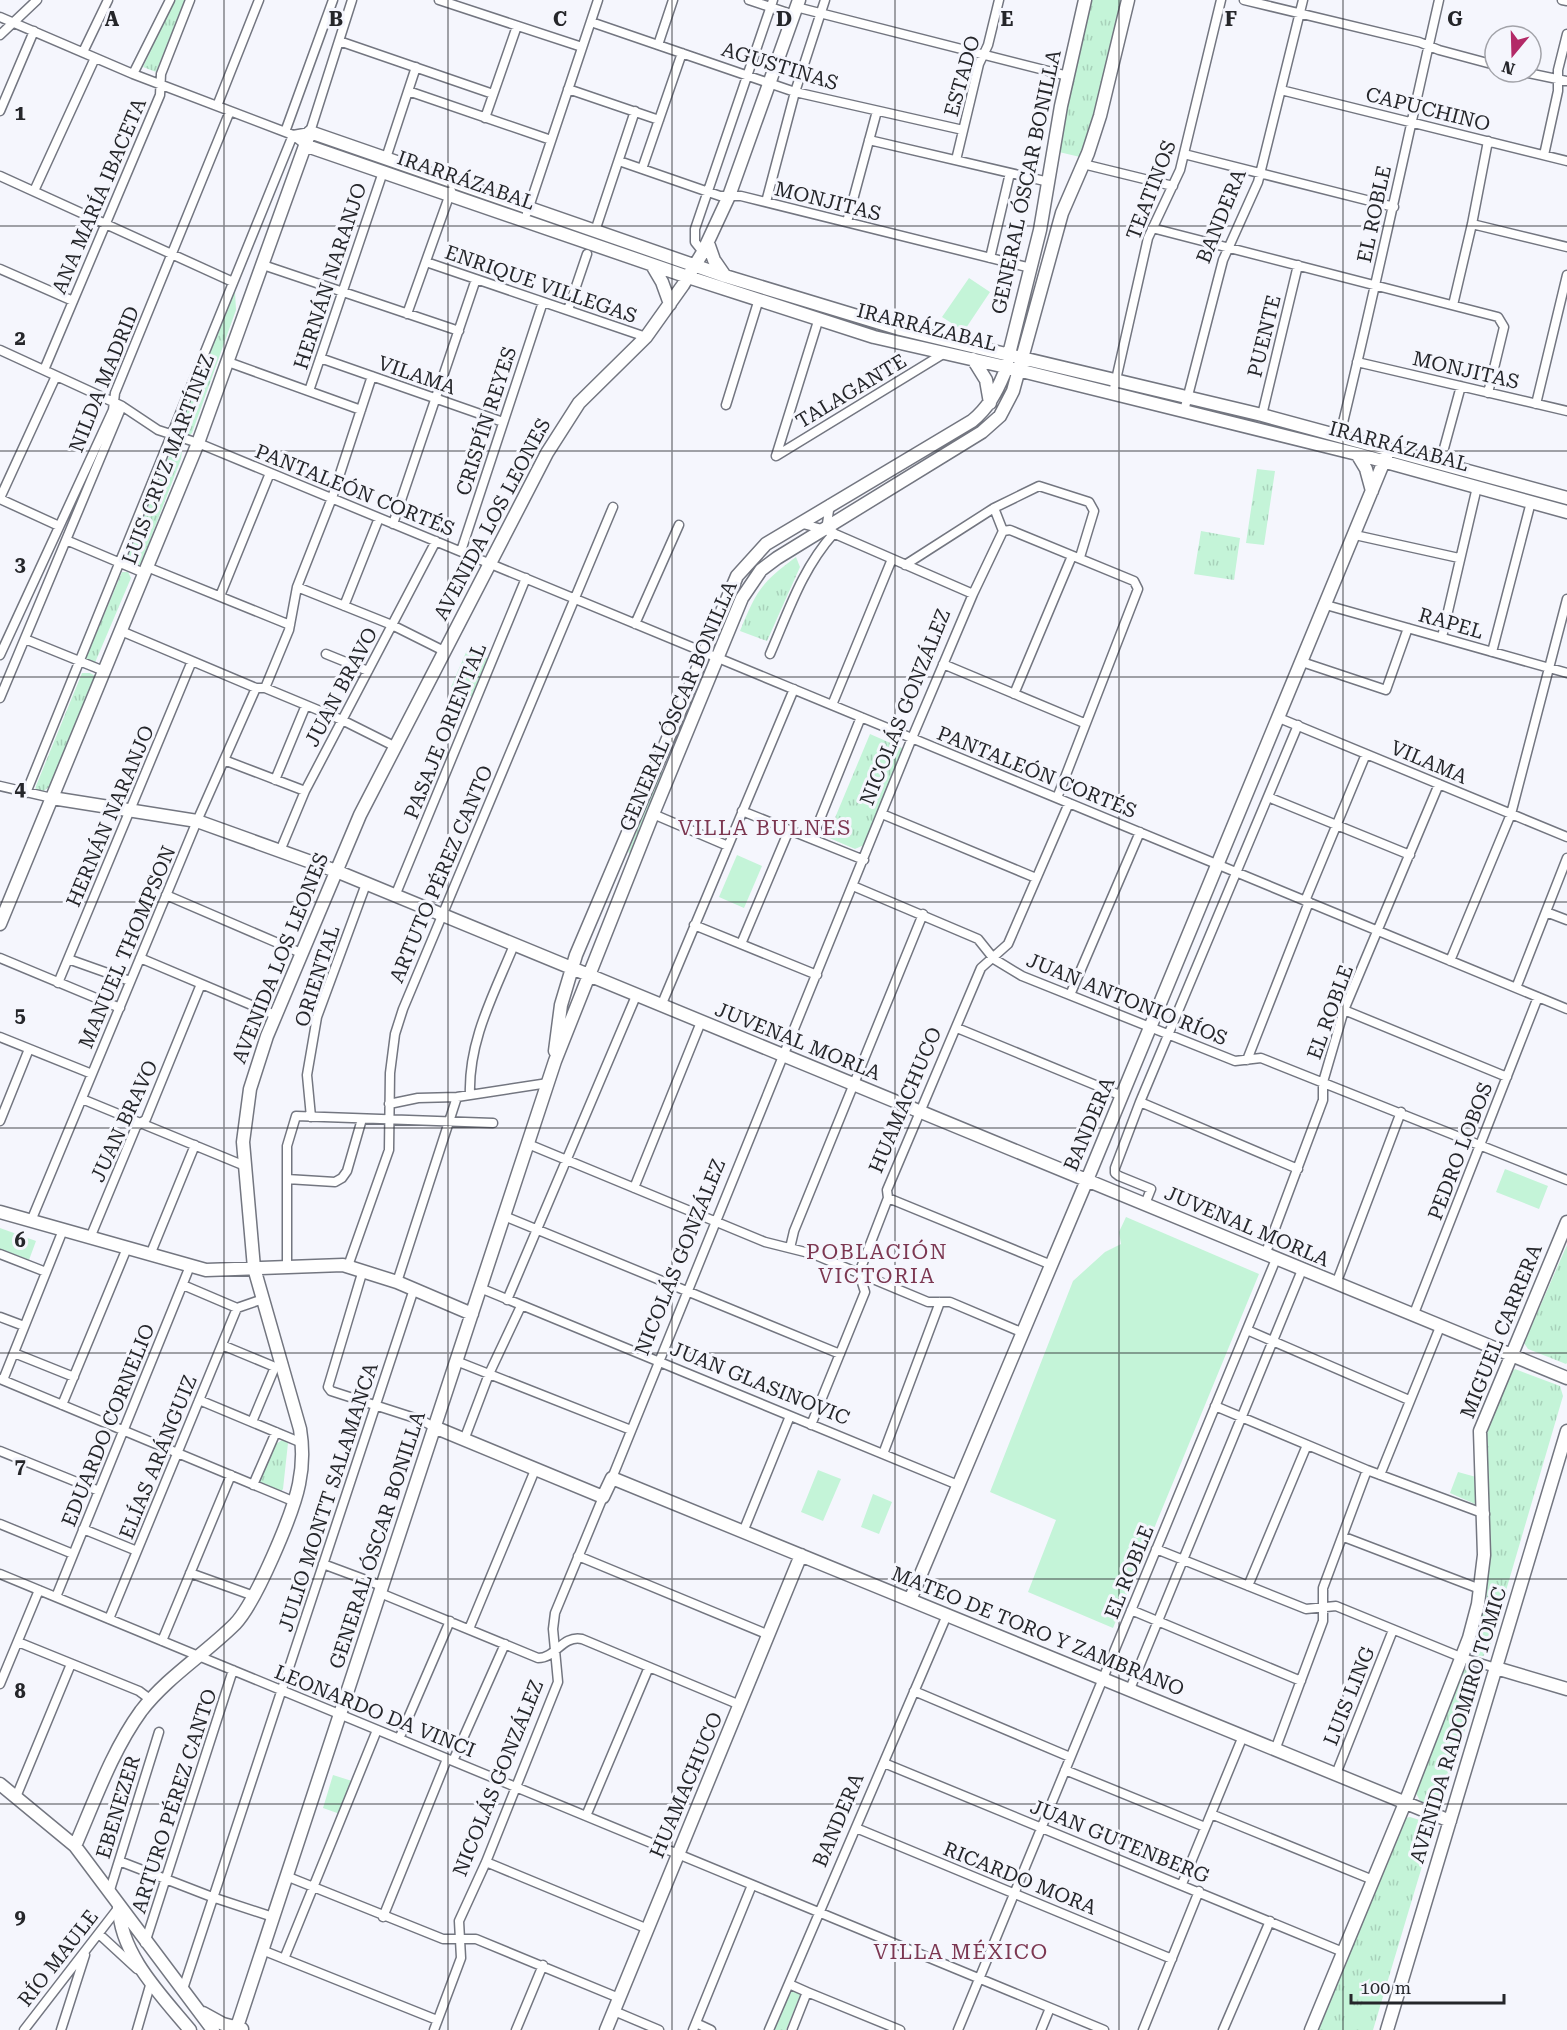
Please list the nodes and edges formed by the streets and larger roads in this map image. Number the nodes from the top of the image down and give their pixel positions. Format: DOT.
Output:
graph roads {
  1 [pos="37,0"];
  2 [pos="108,0"];
  3 [pos="170,0"];
  4 [pos="190,0"];
  5 [pos="258,0"];
  6 [pos="333,0"];
  7 [pos="352,0"];
  8 [pos="439,0"];
  9 [pos="598,0"];
  10 [pos="673,0"];
  11 [pos="749,0"];
  12 [pos="825,0"];
  13 [pos="999,0"];
  14 [pos="1085,0"];
  15 [pos="1128,0"];
  16 [pos="1221,0"];
  17 [pos="1244,0"];
  18 [pos="1303,0"];
  19 [pos="1439,0"];
  20 [pos="1562,0"];
  21 [pos="1567,1"];
  22 [pos="772,4"];
  23 [pos="796,7"];
  24 [pos="821,13"];
  25 [pos="1300,14"];
  26 [pos="0,17"];
  27 [pos="13,22"];
  28 [pos="591,22"];
  29 [pos="517,26"];
  30 [pos="34,31"];
  31 [pos="1567,34"];
  32 [pos="0,35"];
  33 [pos="339,41"];
  34 [pos="658,45"];
  35 [pos="1429,46"];
  36 [pos="582,47"];
  37 [pos="83,52"];
  38 [pos="682,53"];
  39 [pos="984,54"];
  40 [pos="95,58"];
  41 [pos="1483,62"];
  42 [pos="416,67"];
  43 [pos="133,74"];
  44 [pos="748,74"];
  45 [pos="1068,76"];
  46 [pos="1543,76"];
  47 [pos="1563,81"];
  48 [pos="770,82"];
  49 [pos="161,85"];
  50 [pos="568,89"];
  51 [pos="1281,90"];
  52 [pos="408,91"];
  53 [pos="795,92"];
  54 [pos="493,94"];
  55 [pos="217,106"];
  56 [pos="0,111"];
  57 [pos="230,111"];
  58 [pos="635,111"];
  59 [pos="877,111"];
  60 [pos="485,118"];
  61 [pos="659,120"];
  62 [pos="1410,122"];
  63 [pos="963,130"];
  64 [pos="310,132"];
  65 [pos="289,134"];
  66 [pos="551,140"];
  67 [pos="869,140"];
  68 [pos="1488,141"];
  69 [pos="307,146"];
  70 [pos="1184,154"];
  71 [pos="1544,155"];
  72 [pos="386,158"];
  73 [pos="956,160"];
  74 [pos="619,161"];
  75 [pos="1567,161"];
  76 [pos="1083,164"];
  77 [pos="642,170"];
  78 [pos="382,172"];
  79 [pos="1010,173"];
  80 [pos="1260,173"];
  81 [pos="0,176"];
  82 [pos="454,182"];
  83 [pos="1049,182"];
  84 [pos="1173,186"];
  85 [pos="34,191"];
  86 [pos="708,192"];
  87 [pos="449,195"];
  88 [pos="729,196"];
  89 [pos="766,202"];
  90 [pos="1394,207"];
  91 [pos="528,208"];
  92 [pos="524,221"];
  93 [pos="847,222"];
  94 [pos="106,224"];
  95 [pos="1472,224"];
  96 [pos="1152,228"];
  97 [pos="595,231"];
  98 [pos="705,247"];
  99 [pos="1567,247"];
  100 [pos="1228,248"];
  101 [pos="171,254"];
  102 [pos="587,254"];
  103 [pos="990,258"];
  104 [pos="426,262"];
  105 [pos="263,265"];
  106 [pos="652,265"];
  107 [pos="1298,265"];
  108 [pos="695,266"];
  109 [pos="1031,268"];
  110 [pos="0,269"];
  111 [pos="1567,275"];
  112 [pos="725,276"];
  113 [pos="688,277"];
  114 [pos="476,279"];
  115 [pos="233,282"];
  116 [pos="1376,285"];
  117 [pos="342,291"];
  118 [pos="759,299"];
  119 [pos="73,301"];
  120 [pos="543,302"];
  121 [pos="670,304"];
  122 [pos="1453,305"];
  123 [pos="568,310"];
  124 [pos="407,314"];
  125 [pos="819,318"];
  126 [pos="459,331"];
  127 [pos="646,337"];
  128 [pos="1,353"];
  129 [pos="1009,353"];
  130 [pos="943,354"];
  131 [pos="1024,357"];
  132 [pos="320,358"];
  133 [pos="973,359"];
  134 [pos="228,362"];
  135 [pos="1357,362"];
  136 [pos="1006,367"];
  137 [pos="44,370"];
  138 [pos="1020,370"];
  139 [pos="56,376"];
  140 [pos="372,376"];
  141 [pos="1116,379"];
  142 [pos="1461,386"];
  143 [pos="309,391"];
  144 [pos="1113,393"];
  145 [pos="1488,393"];
  146 [pos="1187,396"];
  147 [pos="436,399"];
  148 [pos="114,402"];
  149 [pos="990,404"];
  150 [pos="1536,404"];
  151 [pos="726,405"];
  152 [pos="122,406"];
  153 [pos="361,410"];
  154 [pos="1184,411"];
  155 [pos="1567,411"];
  156 [pos="1262,415"];
  157 [pos="503,422"];
  158 [pos="1340,435"];
  159 [pos="171,436"];
  160 [pos="198,443"];
  161 [pos="1389,448"];
  162 [pos="1357,454"];
  163 [pos="1385,462"];
  164 [pos="1440,462"];
  165 [pos="270,472"];
  166 [pos="1477,487"];
  167 [pos="1372,493"];
  168 [pos="332,498"];
  169 [pos="1567,498"];
  170 [pos="0,499"];
  171 [pos="1531,502"];
  172 [pos="830,504"];
  173 [pos="613,507"];
  174 [pos="994,507"];
  175 [pos="1567,512"];
  176 [pos="379,518"];
  177 [pos="799,523"];
  178 [pos="393,524"];
  179 [pos="679,525"];
  180 [pos="59,526"];
  181 [pos="830,531"];
  182 [pos="1003,531"];
  183 [pos="1355,535"];
  184 [pos="66,540"];
  185 [pos="436,541"];
  186 [pos="460,551"];
  187 [pos="1076,556"];
  188 [pos="1459,558"];
  189 [pos="892,559"];
  190 [pos="120,563"];
  191 [pos="490,564"];
  192 [pos="905,565"];
  193 [pos="146,570"];
  194 [pos="526,578"];
  195 [pos="297,587"];
  196 [pos="972,594"];
  197 [pos="220,596"];
  198 [pos="575,599"];
  199 [pos="1567,599"];
  200 [pos="1326,605"];
  201 [pos="344,606"];
  202 [pos="635,624"];
  203 [pos="290,625"];
  204 [pos="392,625"];
  205 [pos="1408,628"];
  206 [pos="121,631"];
  207 [pos="1442,637"];
  208 [pos="25,639"];
  209 [pos="3,643"];
  210 [pos="444,651"];
  211 [pos="1492,651"];
  212 [pos="703,652"];
  213 [pos="326,654"];
  214 [pos="770,654"];
  215 [pos="0,655"];
  216 [pos="718,658"];
  217 [pos="78,661"];
  218 [pos="192,661"];
  219 [pos="1302,662"];
  220 [pos="943,664"];
  221 [pos="1549,668"];
  222 [pos="104,671"];
  223 [pos="368,671"];
  224 [pos="1567,673"];
  225 [pos="260,688"];
  226 [pos="794,689"];
  227 [pos="1014,694"];
  228 [pos="0,698"];
  229 [pos="306,705"];
  230 [pos="832,705"];
  231 [pos="861,717"];
  232 [pos="1279,718"];
  233 [pos="342,720"];
  234 [pos="1084,723"];
  235 [pos="1298,725"];
  236 [pos="912,738"];
  237 [pos="394,746"];
  238 [pos="1366,754"];
  239 [pos="224,760"];
  240 [pos="275,780"];
  241 [pos="1440,784"];
  242 [pos="0,786"];
  243 [pos="305,791"];
  244 [pos="26,793"];
  245 [pos="1268,797"];
  246 [pos="52,798"];
  247 [pos="1058,798"];
  248 [pos="1069,803"];
  249 [pos="130,810"];
  250 [pos="742,811"];
  251 [pos="653,814"];
  252 [pos="882,814"];
  253 [pos="1511,814"];
  254 [pos="197,821"];
  255 [pos="1336,825"];
  256 [pos="789,830"];
  257 [pos="1140,832"];
  258 [pos="1567,837"];
  259 [pos="812,839"];
  260 [pos="728,846"];
  261 [pos="280,851"];
  262 [pos="1410,855"];
  263 [pos="1567,858"];
  264 [pos="864,860"];
  265 [pos="1218,865"];
  266 [pos="336,871"];
  267 [pos="1236,872"];
  268 [pos="1036,878"];
  269 [pos="366,884"];
  270 [pos="853,886"];
  271 [pos="166,896"];
  272 [pos="395,896"];
  273 [pos="1307,902"];
  274 [pos="1546,912"];
  275 [pos="923,914"];
  276 [pos="441,915"];
  277 [pos="1567,920"];
  278 [pos="0,924"];
  279 [pos="694,925"];
  280 [pos="1379,931"];
  281 [pos="741,944"];
  282 [pos="514,945"];
  283 [pos="301,953"];
  284 [pos="0,958"];
  285 [pos="68,958"];
  286 [pos="140,958"];
  287 [pos="994,959"];
  288 [pos="1450,961"];
  289 [pos="571,969"];
  290 [pos="817,975"];
  291 [pos="590,977"];
  292 [pos="130,981"];
  293 [pos="58,983"];
  294 [pos="201,984"];
  295 [pos="1516,988"];
  296 [pos="1070,995"];
  297 [pos="636,996"];
  298 [pos="1538,997"];
  299 [pos="661,1006"];
  300 [pos="120,1008"];
  301 [pos="1567,1009"];
  302 [pos="1344,1010"];
  303 [pos="275,1015"];
  304 [pos="701,1022"];
  305 [pos="957,1028"];
  306 [pos="1150,1029"];
  307 [pos="1168,1036"];
  308 [pos="0,1037"];
  309 [pos="28,1049"];
  310 [pos="783,1056"];
  311 [pos="1247,1060"];
  312 [pos="555,1061"];
  313 [pos="92,1074"];
  314 [pos="1507,1077"];
  315 [pos="1323,1082"];
  316 [pos="548,1083"];
  317 [pos="853,1084"];
  318 [pos="470,1095"];
  319 [pos="1122,1096"];
  320 [pos="457,1097"];
  321 [pos="82,1099"];
  322 [pos="1140,1102"];
  323 [pos="389,1104"];
  324 [pos="922,1112"];
  325 [pos="1401,1112"];
  326 [pos="311,1117"];
  327 [pos="362,1119"];
  328 [pos="389,1119"];
  329 [pos="0,1121"];
  330 [pos="450,1122"];
  331 [pos="141,1123"];
  332 [pos="493,1123"];
  333 [pos="528,1144"];
  334 [pos="1481,1144"];
  335 [pos="195,1145"];
  336 [pos="566,1160"];
  337 [pos="244,1166"];
  338 [pos="1298,1169"];
  339 [pos="288,1179"];
  340 [pos="1087,1180"];
  341 [pos="1567,1180"];
  342 [pos="634,1188"];
  343 [pos="888,1198"];
  344 [pos="1145,1204"];
  345 [pos="0,1212"];
  346 [pos="504,1216"];
  347 [pos="31,1221"];
  348 [pos="717,1222"];
  349 [pos="1567,1222"];
  350 [pos="538,1229"];
  351 [pos="63,1230"];
  352 [pos="90,1238"];
  353 [pos="127,1248"];
  354 [pos="790,1248"];
  355 [pos="0,1254"];
  356 [pos="150,1255"];
  357 [pos="1271,1257"];
  358 [pos="1049,1264"];
  359 [pos="190,1266"];
  360 [pos="287,1266"];
  361 [pos="348,1266"];
  362 [pos="254,1268"];
  363 [pos="363,1269"];
  364 [pos="1302,1270"];
  365 [pos="46,1272"];
  366 [pos="859,1273"];
  367 [pos="397,1282"];
  368 [pos="1336,1284"];
  369 [pos="183,1285"];
  370 [pos="414,1288"];
  371 [pos="480,1288"];
  372 [pos="687,1291"];
  373 [pos="263,1299"];
  374 [pos="507,1300"];
  375 [pos="940,1302"];
  376 [pos="521,1306"];
  377 [pos="237,1308"];
  378 [pos="472,1314"];
  379 [pos="1413,1316"];
  380 [pos="0,1317"];
  381 [pos="24,1326"];
  382 [pos="1440,1327"];
  383 [pos="1247,1330"];
  384 [pos="1021,1332"];
  385 [pos="1274,1341"];
  386 [pos="222,1346"];
  387 [pos="14,1353"];
  388 [pos="840,1354"];
  389 [pos="1509,1356"];
  390 [pos="456,1361"];
  391 [pos="658,1362"];
  392 [pos="279,1366"];
  393 [pos="489,1374"];
  394 [pos="74,1377"];
  395 [pos="1567,1378"];
  396 [pos="2,1380"];
  397 [pos="199,1400"];
  398 [pos="1409,1400"];
  399 [pos="62,1405"];
  400 [pos="376,1405"];
  401 [pos="1215,1406"];
  402 [pos="790,1416"];
  403 [pos="1242,1418"];
  404 [pos="252,1422"];
  405 [pos="811,1425"];
  406 [pos="434,1427"];
  407 [pos="631,1430"];
  408 [pos="123,1431"];
  409 [pos="1567,1431"];
  410 [pos="276,1432"];
  411 [pos="464,1440"];
  412 [pos="302,1443"];
  413 [pos="1307,1445"];
  414 [pos="0,1451"];
  415 [pos="177,1453"];
  416 [pos="882,1454"];
  417 [pos="535,1470"];
  418 [pos="1367,1470"];
  419 [pos="1380,1474"];
  420 [pos="231,1475"];
  421 [pos="612,1478"];
  422 [pos="253,1485"];
  423 [pos="958,1485"];
  424 [pos="99,1491"];
  425 [pos="603,1497"];
  426 [pos="295,1502"];
  427 [pos="1485,1514"];
  428 [pos="0,1524"];
  429 [pos="83,1529"];
  430 [pos="743,1532"];
  431 [pos="1344,1537"];
  432 [pos="1156,1549"];
  433 [pos="137,1551"];
  434 [pos="73,1554"];
  435 [pos="578,1556"];
  436 [pos="801,1556"];
  437 [pos="1183,1560"];
  438 [pos="323,1563"];
  439 [pos="190,1573"];
  440 [pos="0,1574"];
  441 [pos="1248,1586"];
  442 [pos="381,1589"];
  443 [pos="1480,1589"];
  444 [pos="39,1590"];
  445 [pos="254,1596"];
  446 [pos="56,1597"];
  447 [pos="910,1600"];
  448 [pos="1322,1606"];
  449 [pos="1131,1610"];
  450 [pos="947,1615"];
  451 [pos="109,1619"];
  452 [pos="450,1621"];
  453 [pos="1158,1621"];
  454 [pos="469,1629"];
  455 [pos="1393,1630"];
  456 [pos="769,1635"];
  457 [pos="162,1641"];
  458 [pos="18,1642"];
  459 [pos="505,1644"];
  460 [pos="556,1649"];
  461 [pos="200,1656"];
  462 [pos="1463,1658"];
  463 [pos="71,1664"];
  464 [pos="650,1667"];
  465 [pos="1496,1668"];
  466 [pos="233,1671"];
  467 [pos="1103,1678"];
  468 [pos="1301,1681"];
  469 [pos="0,1684"];
  470 [pos="1130,1689"];
  471 [pos="1567,1689"];
  472 [pos="280,1690"];
  473 [pos="914,1691"];
  474 [pos="151,1700"];
  475 [pos="740,1705"];
  476 [pos="340,1714"];
  477 [pos="378,1730"];
  478 [pos="159,1732"];
  479 [pos="1243,1736"];
  480 [pos="399,1739"];
  481 [pos="1275,1750"];
  482 [pos="1070,1757"];
  483 [pos="450,1760"];
  484 [pos="884,1762"];
  485 [pos="1065,1770"];
  486 [pos="1336,1774"];
  487 [pos="0,1784"];
  488 [pos="515,1787"];
  489 [pos="16,1797"];
  490 [pos="1405,1803"];
  491 [pos="1211,1814"];
  492 [pos="586,1816"];
  493 [pos="1450,1821"];
  494 [pos="1041,1827"];
  495 [pos="1205,1827"];
  496 [pos="856,1828"];
  497 [pos="75,1846"];
  498 [pos="679,1854"];
  499 [pos="119,1861"];
  500 [pos="486,1862"];
  501 [pos="286,1876"];
  502 [pos="165,1880"];
  503 [pos="1373,1880"];
  504 [pos="1182,1884"];
  505 [pos="752,1885"];
  506 [pos="312,1887"];
  507 [pos="1199,1891"];
  508 [pos="109,1893"];
  509 [pos="1014,1894"];
  510 [pos="212,1897"];
  511 [pos="119,1906"];
  512 [pos="820,1912"];
  513 [pos="273,1917"];
  514 [pos="383,1917"];
  515 [pos="1270,1921"];
  516 [pos="648,1929"];
  517 [pos="99,1934"];
  518 [pos="460,1937"];
  519 [pos="145,1942"];
  520 [pos="87,1948"];
  521 [pos="262,1950"];
  522 [pos="1343,1952"];
  523 [pos="284,1959"];
  524 [pos="1172,1959"];
  525 [pos="543,1965"];
  526 [pos="979,1978"];
  527 [pos="152,1983"];
  528 [pos="789,1984"];
  529 [pos="183,1989"];
  530 [pos="807,1992"];
  531 [pos="619,1998"];
  532 [pos="1050,2008"];
  533 [pos="614,2011"];
  534 [pos="202,2012"];
  535 [pos="438,2020"];
  536 [pos="694,2027"];
  537 [pos="239,2029"];
  538 [pos="24,2030"];
  539 [pos="61,2030"];
  540 [pos="137,2030"];
  541 [pos="190,2030"];
  542 [pos="213,2030"];
  543 [pos="434,2030"];
  544 [pos="516,2030"];
  545 [pos="606,2030"];
  546 [pos="659,2030"];
  547 [pos="711,2030"];
  548 [pos="770,2030"];
  549 [pos="792,2030"];
  550 [pos="900,2030"];
  551 [pos="958,2030"];
  552 [pos="1041,2030"];
  553 [pos="1104,2030"];
  554 [pos="1143,2030"];
  555 [pos="1223,2030"];
  556 [pos="1311,2030"];
  557 [pos="1387,2030"];
  1 -- 27 [label="street"];
  2 -- 37 [label="street"];
  3 -- 43 [label="street"];
  4 -- 49 [label="street, ANA MARÍA IBACETA"];
  5 -- 55 [label="street"];
  6 -- 65 [label="street, LUIS CRUZ MARTÍNEZ"];
  7 -- 33 [label="street, LUIS CRUZ MARTÍNEZ"];
  8 -- 29 [label="street"];
  9 -- 28 [label="street"];
  10 -- 34 [label="street"];
  11 -- 22 [label="street"];
  12 -- 24 [label="street"];
  13 -- 39 [label="street, ESTADO"];
  14 -- 45 [label="street, GENERAL ÓSCAR BONILLA"];
  15 -- 76 [label="street, GENERAL ÓSCAR BONILLA"];
  16 -- 70 [label="street, TEATINOS"];
  17 -- 25 [label="street"];
  18 -- 25 [label="street, BANDERA"];
  19 -- 35 [label="street, EL ROBLE"];
  20 -- 21 [label="street"];
  22 -- 23 [label="street"];
  22 -- 44 [label="street"];
  23 -- 24 [label="street"];
  23 -- 48 [label="street, AVENIDA LOS LEONES"];
  24 -- 39 [label="street"];
  24 -- 53 [label="street"];
  25 -- 35 [label="street"];
  25 -- 51 [label="street, BANDERA"];
  26 -- 27 [label="street, IRARRÁZABAL"];
  27 -- 30 [label="street, IRARRÁZABAL"];
  27 -- 32 [label="street"];
  28 -- 34 [label="street, AGUSTINAS"];
  28 -- 36 [label="street"];
  29 -- 36 [label="street"];
  29 -- 54 [label="street"];
  30 -- 37 [label="street, IRARRÁZABAL"];
  30 -- 56 [label="street"];
  31 -- 47 [label="street"];
  33 -- 42 [label="street"];
  33 -- 64 [label="street, LUIS CRUZ MARTÍNEZ"];
  34 -- 38 [label="street, AGUSTINAS"];
  35 -- 41 [label="street"];
  35 -- 62 [label="street, EL ROBLE"];
  36 -- 50 [label="street"];
  37 -- 40 [label="street, IRARRÁZABAL"];
  38 -- 44 [label="street, AGUSTINAS"];
  38 -- 61 [label="street"];
  39 -- 45 [label="street"];
  39 -- 63 [label="street, ESTADO"];
  40 -- 43 [label="street, IRARRÁZABAL"];
  40 -- 85 [label="street"];
  42 -- 52 [label="street"];
  42 -- 54 [label="street"];
  43 -- 49 [label="street, IRARRÁZABAL"];
  44 -- 48 [label="street, AGUSTINAS"];
  44 -- 86 [label="street"];
  45 -- 83 [label="street, GENERAL ÓSCAR BONILLA"];
  46 -- 47 [label="street"];
  47 -- 71 [label="street"];
  48 -- 53 [label="street, AGUSTINAS"];
  48 -- 88 [label="street, AVENIDA LOS LEONES"];
  49 -- 55 [label="street, IRARRÁZABAL"];
  49 -- 94 [label="street, ANA MARÍA IBACETA"];
  50 -- 58 [label="street"];
  50 -- 66 [label="street"];
  51 -- 62 [label="street, CAPUCHINO"];
  51 -- 80 [label="street, BANDERA"];
  52 -- 60 [label="street"];
  52 -- 72 [label="street"];
  53 -- 59 [label="street, AGUSTINAS"];
  53 -- 89 [label="street"];
  54 -- 60 [label="street"];
  55 -- 57 [label="street, IRARRÁZABAL"];
  57 -- 65 [label="street, IRARRÁZABAL"];
  57 -- 101 [label="street, NILDA MADRID"];
  58 -- 61 [label="street"];
  58 -- 74 [label="street"];
  59 -- 63 [label="street, AGUSTINAS"];
  59 -- 67 [label="street"];
  60 -- 66 [label="street"];
  61 -- 77 [label="street"];
  62 -- 68 [label="street, CAPUCHINO"];
  62 -- 90 [label="street, EL ROBLE"];
  63 -- 73 [label="street, ESTADO"];
  64 -- 65 [label="street, IRARRÁZABAL"];
  64 -- 69 [label="street, LUIS CRUZ MARTÍNEZ"];
  64 -- 72 [label="street, IRARRÁZABAL"];
  65 -- 69 [label="street, IRARRÁZABAL"];
  65 -- 115 [label="street, LUIS CRUZ MARTÍNEZ"];
  66 -- 91 [label="street"];
  67 -- 73 [label="street"];
  67 -- 93 [label="street"];
  68 -- 71 [label="street, CAPUCHINO"];
  68 -- 95 [label="street"];
  69 -- 78 [label="street, IRARRÁZABAL"];
  69 -- 105 [label="street, LUIS CRUZ MARTÍNEZ"];
  70 -- 80 [label="street"];
  70 -- 84 [label="street, TEATINOS"];
  71 -- 75 [label="street, CAPUCHINO"];
  72 -- 82 [label="street, IRARRÁZABAL"];
  73 -- 79 [label="street"];
  74 -- 77 [label="street, MONJITAS"];
  74 -- 97 [label="street"];
  76 -- 84 [label="street"];
  76 -- 131 [label="street, GENERAL ÓSCAR BONILLA"];
  77 -- 86 [label="street, MONJITAS"];
  78 -- 87 [label="street, IRARRÁZABAL"];
  78 -- 117 [label="street, HERNÁN NARANJO"];
  79 -- 83 [label="street"];
  79 -- 103 [label="street, GENERAL ÓSCAR BONILLA"];
  80 -- 90 [label="street"];
  80 -- 100 [label="street, BANDERA"];
  81 -- 85 [label="street"];
  82 -- 87 [label="street"];
  82 -- 91 [label="street, IRARRÁZABAL"];
  83 -- 109 [label="street, GENERAL ÓSCAR BONILLA"];
  84 -- 96 [label="street, TEATINOS"];
  85 -- 94 [label="street"];
  86 -- 88 [label="street, MONJITAS"];
  86 -- 98 [label="street"];
  87 -- 92 [label="street, IRARRÁZABAL"];
  87 -- 104 [label="street"];
  88 -- 89 [label="street, MONJITAS"];
  88 -- 98 [label="street, AVENIDA LOS LEONES"];
  89 -- 93 [label="street, MONJITAS"];
  90 -- 116 [label="street, EL ROBLE"];
  91 -- 92 [label="street"];
  91 -- 97 [label="street, IRARRÁZABAL"];
  92 -- 106 [label="street, IRARRÁZABAL"];
  93 -- 103 [label="street, MONJITAS"];
  94 -- 101 [label="street"];
  94 -- 119 [label="street, ANA MARÍA IBACETA"];
  95 -- 99 [label="street"];
  95 -- 122 [label="street"];
  96 -- 100 [label="street"];
  96 -- 141 [label="street, TEATINOS"];
  97 -- 108 [label="street, IRARRÁZABAL"];
  98 -- 108 [label="street, AVENIDA LOS LEONES"];
  98 -- 112 [label="street"];
  100 -- 107 [label="street"];
  100 -- 146 [label="street, BANDERA"];
  101 -- 115 [label="street"];
  101 -- 148 [label="street, NILDA MADRID"];
  102 -- 123 [label="street"];
  103 -- 109 [label="street, MONJITAS"];
  104 -- 114 [label="street, ENRIQUE VILLEGAS"];
  104 -- 124 [label="street"];
  105 -- 117 [label="street"];
  105 -- 134 [label="street, LUIS CRUZ MARTÍNEZ"];
  106 -- 113 [label="street, IRARRÁZABAL"];
  106 -- 121 [label="street"];
  107 -- 116 [label="street"];
  107 -- 156 [label="street, PUENTE"];
  108 -- 112 [label="street, IRARRÁZABAL"];
  108 -- 113 [label="street, AVENIDA LOS LEONES"];
  109 -- 129 [label="street, GENERAL ÓSCAR BONILLA"];
  110 -- 119 [label="street"];
  111 -- 150 [label="street"];
  112 -- 129 [label="street, IRARRÁZABAL"];
  113 -- 118 [label="street, IRARRÁZABAL"];
  113 -- 121 [label="street, AVENIDA LOS LEONES"];
  114 -- 120 [label="street, ENRIQUE VILLEGAS"];
  114 -- 126 [label="street"];
  115 -- 159 [label="street, LUIS CRUZ MARTÍNEZ"];
  116 -- 122 [label="street"];
  116 -- 135 [label="street, EL ROBLE"];
  117 -- 124 [label="street"];
  117 -- 132 [label="street, HERNÁN NARANJO"];
  118 -- 125 [label="street, IRARRÁZABAL"];
  118 -- 151 [label="street"];
  119 -- 137 [label="street, ANA MARÍA IBACETA"];
  120 -- 123 [label="street, ENRIQUE VILLEGAS"];
  120 -- 157 [label="street, CRISPÍN REYES"];
  121 -- 127 [label="street, AVENIDA LOS LEONES"];
  122 -- 145 [label="street"];
  123 -- 127 [label="street, ENRIQUE VILLEGAS"];
  124 -- 126 [label="street"];
  125 -- 130 [label="street, IRARRÁZABAL"];
  125 -- 130 [label="street, TALAGANTE"];
  126 -- 147 [label="street"];
  127 -- 191 [label="street, AVENIDA LOS LEONES"];
  128 -- 137 [label="street, PANTALEÓN CORTÉS"];
  129 -- 131 [label="street, IRARRÁZABAL"];
  129 -- 136 [label="street, GENERAL ÓSCAR BONILLA"];
  130 -- 133 [label="street, IRARRÁZABAL"];
  131 -- 138 [label="street, GENERAL ÓSCAR BONILLA"];
  131 -- 141 [label="street, IRARRÁZABAL"];
  132 -- 140 [label="street, VILAMA"];
  132 -- 143 [label="street, HERNÁN NARANJO"];
  133 -- 136 [label="street, IRARRÁZABAL"];
  133 -- 149 [label="street"];
  134 -- 143 [label="street"];
  134 -- 160 [label="street, LUIS CRUZ MARTÍNEZ"];
  135 -- 142 [label="street, MONJITAS"];
  135 -- 158 [label="street, EL ROBLE"];
  136 -- 138 [label="street, IRARRÁZABAL"];
  136 -- 149 [label="street, GENERAL ÓSCAR BONILLA"];
  137 -- 139 [label="street, PANTALEÓN CORTÉS"];
  138 -- 144 [label="street, IRARRÁZABAL"];
  138 -- 181 [label="street, GENERAL ÓSCAR BONILLA"];
  139 -- 148 [label="street, PANTALEÓN CORTÉS"];
  139 -- 170 [label="street"];
  140 -- 147 [label="street, VILAMA"];
  140 -- 153 [label="street, MANUEL THOMPSON"];
  141 -- 144 [label="street, TEATINOS"];
  141 -- 146 [label="street, IRARRÁZABAL"];
  142 -- 145 [label="street, MONJITAS"];
  142 -- 164 [label="street"];
  143 -- 153 [label="street"];
  144 -- 154 [label="street, IRARRÁZABAL"];
  145 -- 150 [label="street, MONJITAS"];
  146 -- 154 [label="street, BANDERA"];
  146 -- 156 [label="street, IRARRÁZABAL"];
  147 -- 157 [label="street, VILAMA"];
  147 -- 178 [label="street"];
  148 -- 152 [label="street, PANTALEÓN CORTÉS"];
  148 -- 180 [label="street, NILDA MADRID"];
  149 -- 172 [label="street, GENERAL ÓSCAR BONILLA"];
  150 -- 155 [label="street, MONJITAS"];
  152 -- 159 [label="street, PANTALEÓN CORTÉS"];
  152 -- 184 [label="street, NILDA MADRID"];
  153 -- 168 [label="street, MANUEL THOMPSON"];
  154 -- 162 [label="street, IRARRÁZABAL"];
  156 -- 158 [label="street, IRARRÁZABAL"];
  157 -- 186 [label="street, CRISPÍN REYES"];
  158 -- 161 [label="street, IRARRÁZABAL"];
  159 -- 160 [label="street, PANTALEÓN CORTÉS"];
  159 -- 190 [label="street, LUIS CRUZ MARTÍNEZ"];
  160 -- 165 [label="street, PANTALEÓN CORTÉS"];
  160 -- 193 [label="street, LUIS CRUZ MARTÍNEZ"];
  161 -- 163 [label="street, BANDERA"];
  161 -- 164 [label="street, IRARRÁZABAL"];
  162 -- 163 [label="street, IRARRÁZABAL"];
  162 -- 167 [label="street"];
  163 -- 166 [label="street, IRARRÁZABAL"];
  163 -- 167 [label="street, BANDERA"];
  164 -- 169 [label="street, IRARRÁZABAL"];
  165 -- 168 [label="street, PANTALEÓN CORTÉS"];
  165 -- 197 [label="street"];
  166 -- 171 [label="street, IRARRÁZABAL"];
  166 -- 188 [label="street"];
  167 -- 183 [label="street, BANDERA"];
  168 -- 176 [label="street, PANTALEÓN CORTÉS"];
  168 -- 195 [label="street, MANUEL THOMPSON"];
  170 -- 180 [label="street"];
  171 -- 175 [label="street, IRARRÁZABAL"];
  171 -- 211 [label="street"];
  172 -- 177 [label="street, GENERAL ÓSCAR BONILLA"];
  172 -- 181 [label="street"];
  173 -- 198 [label="street, ARTUTO PÉREZ CANTO"];
  174 -- 182 [label="street"];
  174 -- 187 [label="street"];
  174 -- 192 [label="street"];
  176 -- 178 [label="street, PANTALEÓN CORTÉS"];
  176 -- 201 [label="street, JUAN BRAVO"];
  177 -- 181 [label="street"];
  177 -- 212 [label="street, GENERAL ÓSCAR BONILLA"];
  178 -- 185 [label="street, PANTALEÓN CORTÉS"];
  179 -- 202 [label="street"];
  180 -- 209 [label="street, NILDA MADRID"];
  181 -- 189 [label="street"];
  181 -- 214 [label="street, GENERAL ÓSCAR BONILLA"];
  181 -- 216 [label="street, GENERAL ÓSCAR BONILLA"];
  182 -- 187 [label="street"];
  182 -- 196 [label="street, NICOLÁS GONZÁLEZ"];
  183 -- 188 [label="street"];
  183 -- 200 [label="street, BANDERA"];
  184 -- 190 [label="street"];
  184 -- 208 [label="street, NILDA MADRID"];
  185 -- 186 [label="street, PANTALEÓN CORTÉS"];
  185 -- 204 [label="street, JUAN BRAVO"];
  186 -- 191 [label="street, PANTALEÓN CORTÉS"];
  187 -- 227 [label="street"];
  187 -- 234 [label="street"];
  188 -- 207 [label="street"];
  189 -- 192 [label="street"];
  189 -- 230 [label="street"];
  190 -- 193 [label="street"];
  190 -- 217 [label="street, LUIS CRUZ MARTÍNEZ"];
  191 -- 194 [label="street, PANTALEÓN CORTÉS"];
  191 -- 210 [label="street, AVENIDA LOS LEONES"];
  192 -- 196 [label="street"];
  193 -- 197 [label="street"];
  193 -- 206 [label="street, LUIS CRUZ MARTÍNEZ"];
  194 -- 198 [label="street, PANTALEÓN CORTÉS"];
  194 -- 272 [label="street, PASAJE ORIENTAL"];
  195 -- 201 [label="street"];
  195 -- 203 [label="street, MANUEL THOMPSON"];
  196 -- 220 [label="street, NICOLÁS GONZÁLEZ"];
  197 -- 203 [label="street"];
  198 -- 202 [label="street, PANTALEÓN CORTÉS"];
  198 -- 276 [label="street, ARTUTO PÉREZ CANTO"];
  199 -- 221 [label="street"];
  200 -- 205 [label="street, RAPEL"];
  200 -- 219 [label="street, BANDERA"];
  201 -- 204 [label="street"];
  202 -- 212 [label="street, PANTALEÓN CORTÉS"];
  203 -- 225 [label="street, MANUEL THOMPSON"];
  204 -- 210 [label="street"];
  204 -- 223 [label="street, JUAN BRAVO"];
  205 -- 207 [label="street, RAPEL"];
  205 -- 219 [label="street"];
  206 -- 218 [label="street"];
  206 -- 222 [label="street, LUIS CRUZ MARTÍNEZ"];
  207 -- 211 [label="street, RAPEL"];
  208 -- 217 [label="street"];
  208 -- 228 [label="street, NILDA MADRID"];
  209 -- 215 [label="street, NILDA MADRID"];
  210 -- 237 [label="street, AVENIDA LOS LEONES"];
  211 -- 221 [label="street, RAPEL"];
  212 -- 216 [label="street, PANTALEÓN CORTÉS"];
  212 -- 289 [label="street, GENERAL ÓSCAR BONILLA"];
  213 -- 223 [label="street"];
  216 -- 226 [label="street, PANTALEÓN CORTÉS"];
  216 -- 251 [label="street, GENERAL ÓSCAR BONILLA"];
  217 -- 222 [label="street"];
  217 -- 244 [label="street, LUIS CRUZ MARTÍNEZ"];
  218 -- 225 [label="street"];
  218 -- 249 [label="street, HERNÁN NARANJO"];
  219 -- 232 [label="street, BANDERA"];
  220 -- 227 [label="street"];
  220 -- 236 [label="street, NICOLÁS GONZÁLEZ"];
  221 -- 224 [label="street, RAPEL"];
  221 -- 253 [label="street"];
  222 -- 246 [label="street, LUIS CRUZ MARTÍNEZ"];
  223 -- 233 [label="street, JUAN BRAVO"];
  225 -- 229 [label="street"];
  225 -- 239 [label="street, MANUEL THOMPSON"];
  226 -- 230 [label="street, PANTALEÓN CORTÉS"];
  226 -- 250 [label="street"];
  227 -- 234 [label="street"];
  229 -- 233 [label="street"];
  229 -- 240 [label="street"];
  230 -- 231 [label="street, PANTALEÓN CORTÉS"];
  231 -- 236 [label="street, PANTALEÓN CORTÉS"];
  231 -- 259 [label="street"];
  232 -- 235 [label="street, VILAMA"];
  232 -- 265 [label="street, BANDERA"];
  233 -- 237 [label="street"];
  233 -- 243 [label="street, JUAN BRAVO"];
  234 -- 247 [label="street"];
  235 -- 238 [label="street, VILAMA"];
  235 -- 245 [label="street, BANDERA"];
  236 -- 247 [label="street, PANTALEÓN CORTÉS"];
  236 -- 252 [label="street, NICOLÁS GONZÁLEZ"];
  237 -- 266 [label="street, AVENIDA LOS LEONES"];
  238 -- 241 [label="street, VILAMA"];
  238 -- 255 [label="street"];
  239 -- 240 [label="street"];
  239 -- 254 [label="street, MANUEL THOMPSON"];
  240 -- 243 [label="street"];
  241 -- 253 [label="street, VILAMA"];
  241 -- 262 [label="street, EL ROBLE"];
  242 -- 244 [label="street, JUVENAL MORLA"];
  243 -- 261 [label="street, JUAN BRAVO"];
  244 -- 246 [label="street, JUVENAL MORLA"];
  245 -- 255 [label="street"];
  245 -- 267 [label="street, BANDERA"];
  246 -- 249 [label="street, JUVENAL MORLA"];
  246 -- 278 [label="street, LUIS CRUZ MARTÍNEZ"];
  247 -- 248 [label="street, PANTALEÓN CORTÉS"];
  248 -- 257 [label="street, PANTALEÓN CORTÉS"];
  248 -- 268 [label="street, HUAMACHUCO"];
  249 -- 254 [label="street, JUVENAL MORLA"];
  249 -- 285 [label="street, HERNÁN NARANJO"];
  250 -- 256 [label="street"];
  250 -- 260 [label="street"];
  251 -- 260 [label="street"];
  251 -- 291 [label="street, GENERAL ÓSCAR BONILLA"];
  252 -- 264 [label="street, NICOLÁS GONZÁLEZ"];
  252 -- 268 [label="street"];
  253 -- 258 [label="street, VILAMA"];
  253 -- 288 [label="street"];
  254 -- 261 [label="street, JUVENAL MORLA"];
  254 -- 271 [label="street, MANUEL THOMPSON"];
  255 -- 262 [label="street"];
  255 -- 273 [label="street"];
  256 -- 259 [label="street"];
  256 -- 281 [label="street"];
  257 -- 265 [label="street, PANTALEÓN CORTÉS"];
  257 -- 296 [label="street"];
  259 -- 264 [label="street"];
  260 -- 279 [label="street"];
  261 -- 266 [label="street, JUVENAL MORLA"];
  262 -- 280 [label="street, EL ROBLE"];
  263 -- 274 [label="street"];
  264 -- 270 [label="street, NICOLÁS GONZÁLEZ"];
  265 -- 267 [label="street, PANTALEÓN CORTÉS"];
  265 -- 306 [label="street, BANDERA"];
  266 -- 269 [label="street, JUVENAL MORLA"];
  266 -- 283 [label="street, AVENIDA LOS LEONES"];
  267 -- 273 [label="street, PANTALEÓN CORTÉS"];
  267 -- 307 [label="street, BANDERA"];
  268 -- 287 [label="street, HUAMACHUCO"];
  269 -- 272 [label="street, JUVENAL MORLA"];
  269 -- 326 [label="street, ORIENTAL"];
  270 -- 275 [label="street, JUAN ANTONIO RÍOS"];
  270 -- 290 [label="street, NICOLÁS GONZÁLEZ"];
  271 -- 283 [label="street"];
  271 -- 286 [label="street, MANUEL THOMPSON"];
  272 -- 276 [label="street, JUVENAL MORLA"];
  273 -- 280 [label="street, PANTALEÓN CORTÉS"];
  273 -- 311 [label="street"];
  274 -- 277 [label="street"];
  274 -- 295 [label="street"];
  275 -- 287 [label="street, JUAN ANTONIO RÍOS"];
  275 -- 317 [label="street"];
  276 -- 282 [label="street, JUVENAL MORLA"];
  276 -- 323 [label="street, ARTUTO PÉREZ CANTO"];
  279 -- 281 [label="street"];
  279 -- 299 [label="street"];
  280 -- 288 [label="street, PANTALEÓN CORTÉS"];
  280 -- 302 [label="street, EL ROBLE"];
  281 -- 290 [label="street"];
  282 -- 289 [label="street, JUVENAL MORLA"];
  282 -- 318 [label="street"];
  283 -- 303 [label="street, AVENIDA LOS LEONES"];
  284 -- 293 [label="street"];
  285 -- 292 [label="street"];
  285 -- 293 [label="street, HERNÁN NARANJO"];
  286 -- 292 [label="street, MANUEL THOMPSON"];
  286 -- 294 [label="street"];
  287 -- 296 [label="street, JUAN ANTONIO RÍOS"];
  287 -- 305 [label="street, HUAMACHUCO"];
  288 -- 295 [label="street, PANTALEÓN CORTÉS"];
  289 -- 291 [label="street, JUVENAL MORLA"];
  289 -- 312 [label="street, GENERAL ÓSCAR BONILLA"];
  290 -- 310 [label="street, NICOLÁS GONZÁLEZ"];
  291 -- 297 [label="street, JUVENAL MORLA"];
  291 -- 312 [label="street, GENERAL ÓSCAR BONILLA"];
  292 -- 300 [label="street, MANUEL THOMPSON"];
  293 -- 300 [label="street"];
  294 -- 303 [label="street"];
  294 -- 331 [label="street, JUAN BRAVO"];
  295 -- 298 [label="street, PANTALEÓN CORTÉS"];
  296 -- 306 [label="street, JUAN ANTONIO RÍOS"];
  297 -- 299 [label="street, JUVENAL MORLA"];
  297 -- 336 [label="street"];
  298 -- 301 [label="street, PANTALEÓN CORTÉS"];
  298 -- 314 [label="street, PEDRO LOBOS"];
  299 -- 304 [label="street, JUVENAL MORLA"];
  300 -- 313 [label="street, MANUEL THOMPSON"];
  302 -- 314 [label="street"];
  302 -- 315 [label="street, EL ROBLE"];
  303 -- 337 [label="street, AVENIDA LOS LEONES"];
  304 -- 310 [label="street, JUVENAL MORLA"];
  304 -- 342 [label="street"];
  305 -- 319 [label="street"];
  305 -- 324 [label="street, HUAMACHUCO"];
  306 -- 307 [label="street, JUAN ANTONIO RÍOS"];
  306 -- 319 [label="street, BANDERA"];
  307 -- 311 [label="street, JUAN ANTONIO RÍOS"];
  307 -- 322 [label="street, BANDERA"];
  308 -- 309 [label="street"];
  309 -- 313 [label="street"];
  309 -- 329 [label="street"];
  310 -- 317 [label="street, JUVENAL MORLA"];
  310 -- 348 [label="street, NICOLÁS GONZÁLEZ"];
  311 -- 315 [label="street, JUAN ANTONIO RÍOS"];
  312 -- 316 [label="street, GENERAL ÓSCAR BONILLA"];
  313 -- 321 [label="street, MANUEL THOMPSON"];
  314 -- 334 [label="street, PEDRO LOBOS"];
  315 -- 325 [label="street, JUAN ANTONIO RÍOS"];
  315 -- 338 [label="street, EL ROBLE"];
  316 -- 318 [label="street"];
  316 -- 333 [label="street, GENERAL ÓSCAR BONILLA"];
  317 -- 324 [label="street, JUVENAL MORLA"];
  317 -- 354 [label="street"];
  318 -- 320 [label="street"];
  319 -- 340 [label="street, BANDERA"];
  320 -- 323 [label="street"];
  320 -- 330 [label="street"];
  321 -- 331 [label="street"];
  321 -- 347 [label="street, MANUEL THOMPSON"];
  322 -- 338 [label="street"];
  322 -- 344 [label="street, BANDERA"];
  323 -- 328 [label="street, ARTUTO PÉREZ CANTO"];
  324 -- 340 [label="street, JUVENAL MORLA"];
  324 -- 343 [label="street, HUAMACHUCO"];
  325 -- 334 [label="street, JUAN ANTONIO RÍOS"];
  325 -- 368 [label="street"];
  326 -- 327 [label="street"];
  326 -- 339 [label="street"];
  327 -- 328 [label="street"];
  327 -- 339 [label="street"];
  328 -- 330 [label="street"];
  328 -- 361 [label="street, ARTUTO PÉREZ CANTO"];
  330 -- 332 [label="street"];
  330 -- 367 [label="street"];
  331 -- 335 [label="street"];
  331 -- 352 [label="street, JUAN BRAVO"];
  333 -- 336 [label="street"];
  333 -- 346 [label="street, GENERAL ÓSCAR BONILLA"];
  334 -- 341 [label="street, JUAN ANTONIO RÍOS"];
  334 -- 379 [label="street, PEDRO LOBOS"];
  335 -- 337 [label="street"];
  335 -- 356 [label="street"];
  336 -- 342 [label="street"];
  336 -- 350 [label="street"];
  337 -- 362 [label="street, AVENIDA LOS LEONES"];
  338 -- 357 [label="street, EL ROBLE"];
  339 -- 360 [label="street"];
  340 -- 344 [label="street, JUVENAL MORLA"];
  340 -- 358 [label="street, BANDERA"];
  342 -- 348 [label="street"];
  343 -- 358 [label="street"];
  343 -- 366 [label="street, HUAMACHUCO"];
  344 -- 357 [label="street, JUVENAL MORLA"];
  345 -- 347 [label="street"];
  346 -- 350 [label="street"];
  346 -- 371 [label="street, GENERAL ÓSCAR BONILLA"];
  347 -- 351 [label="street"];
  348 -- 354 [label="street"];
  348 -- 372 [label="street, NICOLÁS GONZÁLEZ"];
  349 -- 389 [label="street, MIGUEL CARRERA"];
  350 -- 372 [label="street"];
  350 -- 374 [label="street"];
  351 -- 352 [label="street"];
  351 -- 365 [label="street"];
  352 -- 353 [label="street"];
  353 -- 356 [label="street"];
  353 -- 394 [label="street"];
  354 -- 366 [label="street"];
  355 -- 365 [label="street"];
  356 -- 359 [label="street"];
  357 -- 364 [label="street, JUVENAL MORLA"];
  357 -- 383 [label="street, EL ROBLE"];
  358 -- 384 [label="street, BANDERA"];
  359 -- 362 [label="street"];
  359 -- 369 [label="street, EDUARDO CORNELIO"];
  360 -- 361 [label="street"];
  360 -- 362 [label="street"];
  361 -- 363 [label="street"];
  362 -- 373 [label="street, AVENIDA LOS LEONES"];
  363 -- 367 [label="street"];
  363 -- 400 [label="street"];
  364 -- 368 [label="street, JUVENAL MORLA"];
  364 -- 385 [label="street"];
  365 -- 381 [label="street"];
  366 -- 375 [label="street"];
  366 -- 388 [label="street, HUAMACHUCO"];
  367 -- 370 [label="street"];
  368 -- 379 [label="street, JUVENAL MORLA"];
  369 -- 377 [label="street"];
  369 -- 408 [label="street, EDUARDO CORNELIO"];
  370 -- 378 [label="street"];
  370 -- 400 [label="street, JULIO MONTT SALAMANCA"];
  371 -- 374 [label="street, JUAN GLASINOVIC"];
  371 -- 378 [label="street, GENERAL ÓSCAR BONILLA"];
  372 -- 388 [label="street"];
  372 -- 391 [label="street, NICOLÁS GONZÁLEZ"];
  373 -- 377 [label="street"];
  373 -- 392 [label="street, AVENIDA LOS LEONES"];
  374 -- 376 [label="street, JUAN GLASINOVIC"];
  375 -- 384 [label="street"];
  375 -- 416 [label="street"];
  376 -- 391 [label="street, JUAN GLASINOVIC"];
  376 -- 393 [label="street"];
  377 -- 386 [label="street, ELÍAS ARÁNGUIZ"];
  378 -- 390 [label="street, GENERAL ÓSCAR BONILLA"];
  379 -- 382 [label="street, JUVENAL MORLA"];
  380 -- 381 [label="street"];
  381 -- 387 [label="street"];
  382 -- 389 [label="street, JUVENAL MORLA"];
  382 -- 398 [label="street"];
  383 -- 385 [label="street"];
  383 -- 401 [label="street, EL ROBLE"];
  384 -- 423 [label="street, BANDERA"];
  385 -- 398 [label="street"];
  385 -- 403 [label="street"];
  386 -- 392 [label="street"];
  386 -- 397 [label="street, ELÍAS ARÁNGUIZ"];
  387 -- 394 [label="street"];
  387 -- 396 [label="street"];
  388 -- 405 [label="street, HUAMACHUCO"];
  389 -- 395 [label="street, JUVENAL MORLA"];
  389 -- 427 [label="street, MIGUEL CARRERA"];
  390 -- 393 [label="street"];
  390 -- 406 [label="street, GENERAL ÓSCAR BONILLA"];
  391 -- 402 [label="street, JUAN GLASINOVIC"];
  391 -- 407 [label="street, NICOLÁS GONZÁLEZ"];
  392 -- 404 [label="street"];
  392 -- 412 [label="street, AVENIDA LOS LEONES"];
  393 -- 407 [label="street"];
  393 -- 411 [label="street"];
  394 -- 399 [label="street"];
  396 -- 399 [label="street"];
  397 -- 404 [label="street"];
  397 -- 415 [label="street, ELÍAS ARÁNGUIZ"];
  398 -- 419 [label="street"];
  399 -- 408 [label="street"];
  400 -- 406 [label="street"];
  400 -- 438 [label="street, JULIO MONTT SALAMANCA"];
  401 -- 403 [label="street"];
  401 -- 432 [label="street, EL ROBLE"];
  402 -- 405 [label="street, JUAN GLASINOVIC"];
  402 -- 430 [label="street"];
  403 -- 413 [label="street"];
  403 -- 437 [label="street"];
  404 -- 410 [label="street"];
  405 -- 416 [label="street, JUAN GLASINOVIC"];
  406 -- 411 [label="street"];
  406 -- 442 [label="street, GENERAL ÓSCAR BONILLA"];
  407 -- 421 [label="street, NICOLÁS GONZÁLEZ"];
  408 -- 415 [label="street"];
  408 -- 424 [label="street, EDUARDO CORNELIO"];
  409 -- 465 [label="street, AVENIDA RADOMIRO TOMIC"];
  410 -- 412 [label="street"];
  410 -- 422 [label="street"];
  411 -- 417 [label="street"];
  412 -- 426 [label="street, AVENIDA LOS LEONES"];
  413 -- 418 [label="street"];
  413 -- 441 [label="street"];
  414 -- 424 [label="street"];
  415 -- 420 [label="street"];
  415 -- 433 [label="street, ELÍAS ARÁNGUIZ"];
  416 -- 423 [label="street, JUAN GLASINOVIC"];
  417 -- 425 [label="street"];
  417 -- 454 [label="street"];
  418 -- 419 [label="street"];
  418 -- 431 [label="street"];
  419 -- 427 [label="street"];
  420 -- 422 [label="street"];
  420 -- 439 [label="street"];
  421 -- 425 [label="street, NICOLÁS GONZÁLEZ"];
  421 -- 430 [label="street, MATEO DE TORO Y ZAMBRANO"];
  422 -- 426 [label="street"];
  423 -- 447 [label="street, BANDERA"];
  424 -- 429 [label="street, EDUARDO CORNELIO"];
  425 -- 435 [label="street, NICOLÁS GONZÁLEZ"];
  426 -- 445 [label="street, AVENIDA LOS LEONES"];
  427 -- 443 [label="street, MIGUEL CARRERA"];
  428 -- 434 [label="street"];
  429 -- 433 [label="street"];
  429 -- 434 [label="street, EDUARDO CORNELIO"];
  430 -- 436 [label="street, MATEO DE TORO Y ZAMBRANO"];
  431 -- 443 [label="street"];
  431 -- 448 [label="street"];
  432 -- 437 [label="street"];
  432 -- 449 [label="street, EL ROBLE"];
  433 -- 451 [label="street, ELÍAS ARÁNGUIZ"];
  434 -- 446 [label="street, EDUARDO CORNELIO"];
  435 -- 456 [label="street"];
  435 -- 460 [label="street, NICOLÁS GONZÁLEZ"];
  436 -- 447 [label="street, MATEO DE TORO Y ZAMBRANO"];
  436 -- 456 [label="street, HUAMACHUCO"];
  437 -- 441 [label="street"];
  437 -- 453 [label="street"];
  438 -- 442 [label="street"];
  438 -- 472 [label="street, JULIO MONTT SALAMANCA"];
  439 -- 445 [label="street"];
  439 -- 457 [label="street"];
  440 -- 444 [label="street, LEONARDO DA VINCI"];
  441 -- 448 [label="street"];
  442 -- 452 [label="street"];
  442 -- 476 [label="street, GENERAL ÓSCAR BONILLA"];
  443 -- 462 [label="street, MIGUEL CARRERA"];
  444 -- 446 [label="street, LEONARDO DA VINCI"];
  444 -- 458 [label="street"];
  445 -- 461 [label="street, AVENIDA LOS LEONES"];
  446 -- 451 [label="street, LEONARDO DA VINCI"];
  447 -- 450 [label="street, MATEO DE TORO Y ZAMBRANO"];
  448 -- 455 [label="street"];
  448 -- 468 [label="street"];
  449 -- 453 [label="street"];
  449 -- 467 [label="street, EL ROBLE"];
  450 -- 467 [label="street, MATEO DE TORO Y ZAMBRANO"];
  450 -- 473 [label="street, BANDERA"];
  451 -- 457 [label="street, LEONARDO DA VINCI"];
  452 -- 454 [label="street"];
  452 -- 480 [label="street"];
  453 -- 468 [label="street"];
  453 -- 470 [label="street"];
  454 -- 459 [label="street"];
  455 -- 462 [label="street"];
  455 -- 486 [label="street, LUIS LING"];
  456 -- 475 [label="street, HUAMACHUCO"];
  457 -- 461 [label="street, LEONARDO DA VINCI"];
  458 -- 463 [label="street"];
  458 -- 469 [label="street"];
  459 -- 460 [label="street"];
  459 -- 483 [label="street"];
  460 -- 464 [label="street"];
  460 -- 488 [label="street, NICOLÁS GONZÁLEZ"];
  461 -- 466 [label="street, LEONARDO DA VINCI"];
  461 -- 474 [label="street, AVENIDA LOS LEONES"];
  462 -- 465 [label="street"];
  462 -- 490 [label="street, MIGUEL CARRERA"];
  463 -- 474 [label="street"];
  463 -- 489 [label="street"];
  464 -- 475 [label="street"];
  464 -- 492 [label="street"];
  465 -- 471 [label="street"];
  465 -- 493 [label="street, AVENIDA RADOMIRO TOMIC"];
  466 -- 472 [label="street, LEONARDO DA VINCI"];
  466 -- 502 [label="street, ARTURO PÉREZ CANTO"];
  467 -- 470 [label="street, MATEO DE TORO Y ZAMBRANO"];
  467 -- 482 [label="street, EL ROBLE"];
  468 -- 481 [label="street"];
  470 -- 479 [label="street, MATEO DE TORO Y ZAMBRANO"];
  472 -- 476 [label="street, LEONARDO DA VINCI"];
  472 -- 510 [label="street, JULIO MONTT SALAMANCA"];
  473 -- 482 [label="street"];
  473 -- 484 [label="street, BANDERA"];
  474 -- 497 [label="street, AVENIDA LOS LEONES"];
  475 -- 498 [label="street, HUAMACHUCO"];
  476 -- 477 [label="street, LEONARDO DA VINCI"];
  476 -- 501 [label="street, GENERAL ÓSCAR BONILLA"];
  477 -- 480 [label="street, LEONARDO DA VINCI"];
  477 -- 506 [label="street"];
  478 -- 499 [label="street, EBENEZER"];
  479 -- 481 [label="street, MATEO DE TORO Y ZAMBRANO"];
  479 -- 491 [label="street"];
  480 -- 483 [label="street, LEONARDO DA VINCI"];
  481 -- 486 [label="street, MATEO DE TORO Y ZAMBRANO"];
  482 -- 485 [label="street, EL ROBLE"];
  483 -- 488 [label="street, LEONARDO DA VINCI"];
  483 -- 514 [label="street"];
  484 -- 494 [label="street, JUAN GUTENBERG"];
  484 -- 496 [label="street, BANDERA"];
  485 -- 494 [label="street, EL ROBLE"];
  485 -- 495 [label="street"];
  486 -- 490 [label="street, MATEO DE TORO Y ZAMBRANO"];
  487 -- 489 [label="street"];
  488 -- 492 [label="street, LEONARDO DA VINCI"];
  488 -- 500 [label="street, NICOLÁS GONZÁLEZ"];
  489 -- 497 [label="street"];
  490 -- 493 [label="street, MATEO DE TORO Y ZAMBRANO"];
  490 -- 503 [label="street, AVENIDA RADOMIRO TOMIC"];
  491 -- 495 [label="street"];
  491 -- 503 [label="street"];
  492 -- 498 [label="street, LEONARDO DA VINCI"];
  493 -- 557 [label="street, AVENIDA RADOMIRO TOMIC"];
  494 -- 504 [label="street, JUAN GUTENBERG"];
  494 -- 509 [label="street, EL ROBLE"];
  495 -- 504 [label="street"];
  496 -- 509 [label="street, RICARDO MORA"];
  496 -- 512 [label="street, BANDERA"];
  497 -- 508 [label="street"];
  498 -- 505 [label="street, LEONARDO DA VINCI"];
  498 -- 516 [label="street, HUAMACHUCO"];
  499 -- 502 [label="street"];
  499 -- 508 [label="street, EBENEZER"];
  500 -- 516 [label="street"];
  500 -- 518 [label="street, NICOLÁS GONZÁLEZ"];
  501 -- 506 [label="street"];
  501 -- 513 [label="street, GENERAL ÓSCAR BONILLA"];
  502 -- 510 [label="street"];
  502 -- 519 [label="street, ARTURO PÉREZ CANTO"];
  503 -- 522 [label="street, AVENIDA RADOMIRO TOMIC"];
  504 -- 507 [label="street, JUAN GUTENBERG"];
  505 -- 512 [label="street, LEONARDO DA VINCI"];
  505 -- 536 [label="street"];
  506 -- 514 [label="street"];
  506 -- 523 [label="street"];
  507 -- 515 [label="street, JUAN GUTENBERG"];
  507 -- 524 [label="street"];
  508 -- 511 [label="street"];
  509 -- 524 [label="street, RICARDO MORA"];
  509 -- 526 [label="street, EL ROBLE"];
  510 -- 513 [label="street"];
  510 -- 529 [label="street, JULIO MONTT SALAMANCA"];
  511 -- 517 [label="street, RÍO MAULE"];
  511 -- 519 [label="street"];
  511 -- 527 [label="street"];
  512 -- 526 [label="street, LEONARDO DA VINCI"];
  512 -- 528 [label="street, BANDERA"];
  513 -- 521 [label="street, GENERAL ÓSCAR BONILLA"];
  514 -- 518 [label="street"];
  515 -- 522 [label="street, JUAN GUTENBERG"];
  515 -- 555 [label="street"];
  516 -- 531 [label="street, HUAMACHUCO"];
  517 -- 520 [label="street, RÍO MAULE"];
  517 -- 527 [label="street"];
  518 -- 525 [label="street"];
  518 -- 535 [label="street, NICOLÁS GONZÁLEZ"];
  519 -- 529 [label="street"];
  520 -- 538 [label="street, RÍO MAULE"];
  520 -- 539 [label="street"];
  521 -- 523 [label="street"];
  521 -- 537 [label="street, GENERAL ÓSCAR BONILLA"];
  522 -- 556 [label="street, AVENIDA RADOMIRO TOMIC"];
  523 -- 535 [label="street"];
  524 -- 554 [label="street"];
  525 -- 531 [label="street"];
  525 -- 544 [label="street"];
  526 -- 532 [label="street, LEONARDO DA VINCI"];
  526 -- 551 [label="street, EL ROBLE"];
  527 -- 540 [label="street"];
  527 -- 541 [label="street"];
  528 -- 530 [label="street"];
  528 -- 548 [label="street, BANDERA"];
  529 -- 534 [label="street"];
  530 -- 549 [label="street"];
  530 -- 550 [label="street"];
  531 -- 533 [label="street, HUAMACHUCO"];
  532 -- 552 [label="street"];
  532 -- 553 [label="street, LEONARDO DA VINCI"];
  533 -- 545 [label="street, HUAMACHUCO"];
  533 -- 546 [label="street"];
  534 -- 537 [label="street"];
  534 -- 542 [label="street"];
  535 -- 543 [label="street, NICOLÁS GONZÁLEZ"];
  536 -- 547 [label="street"];
}
